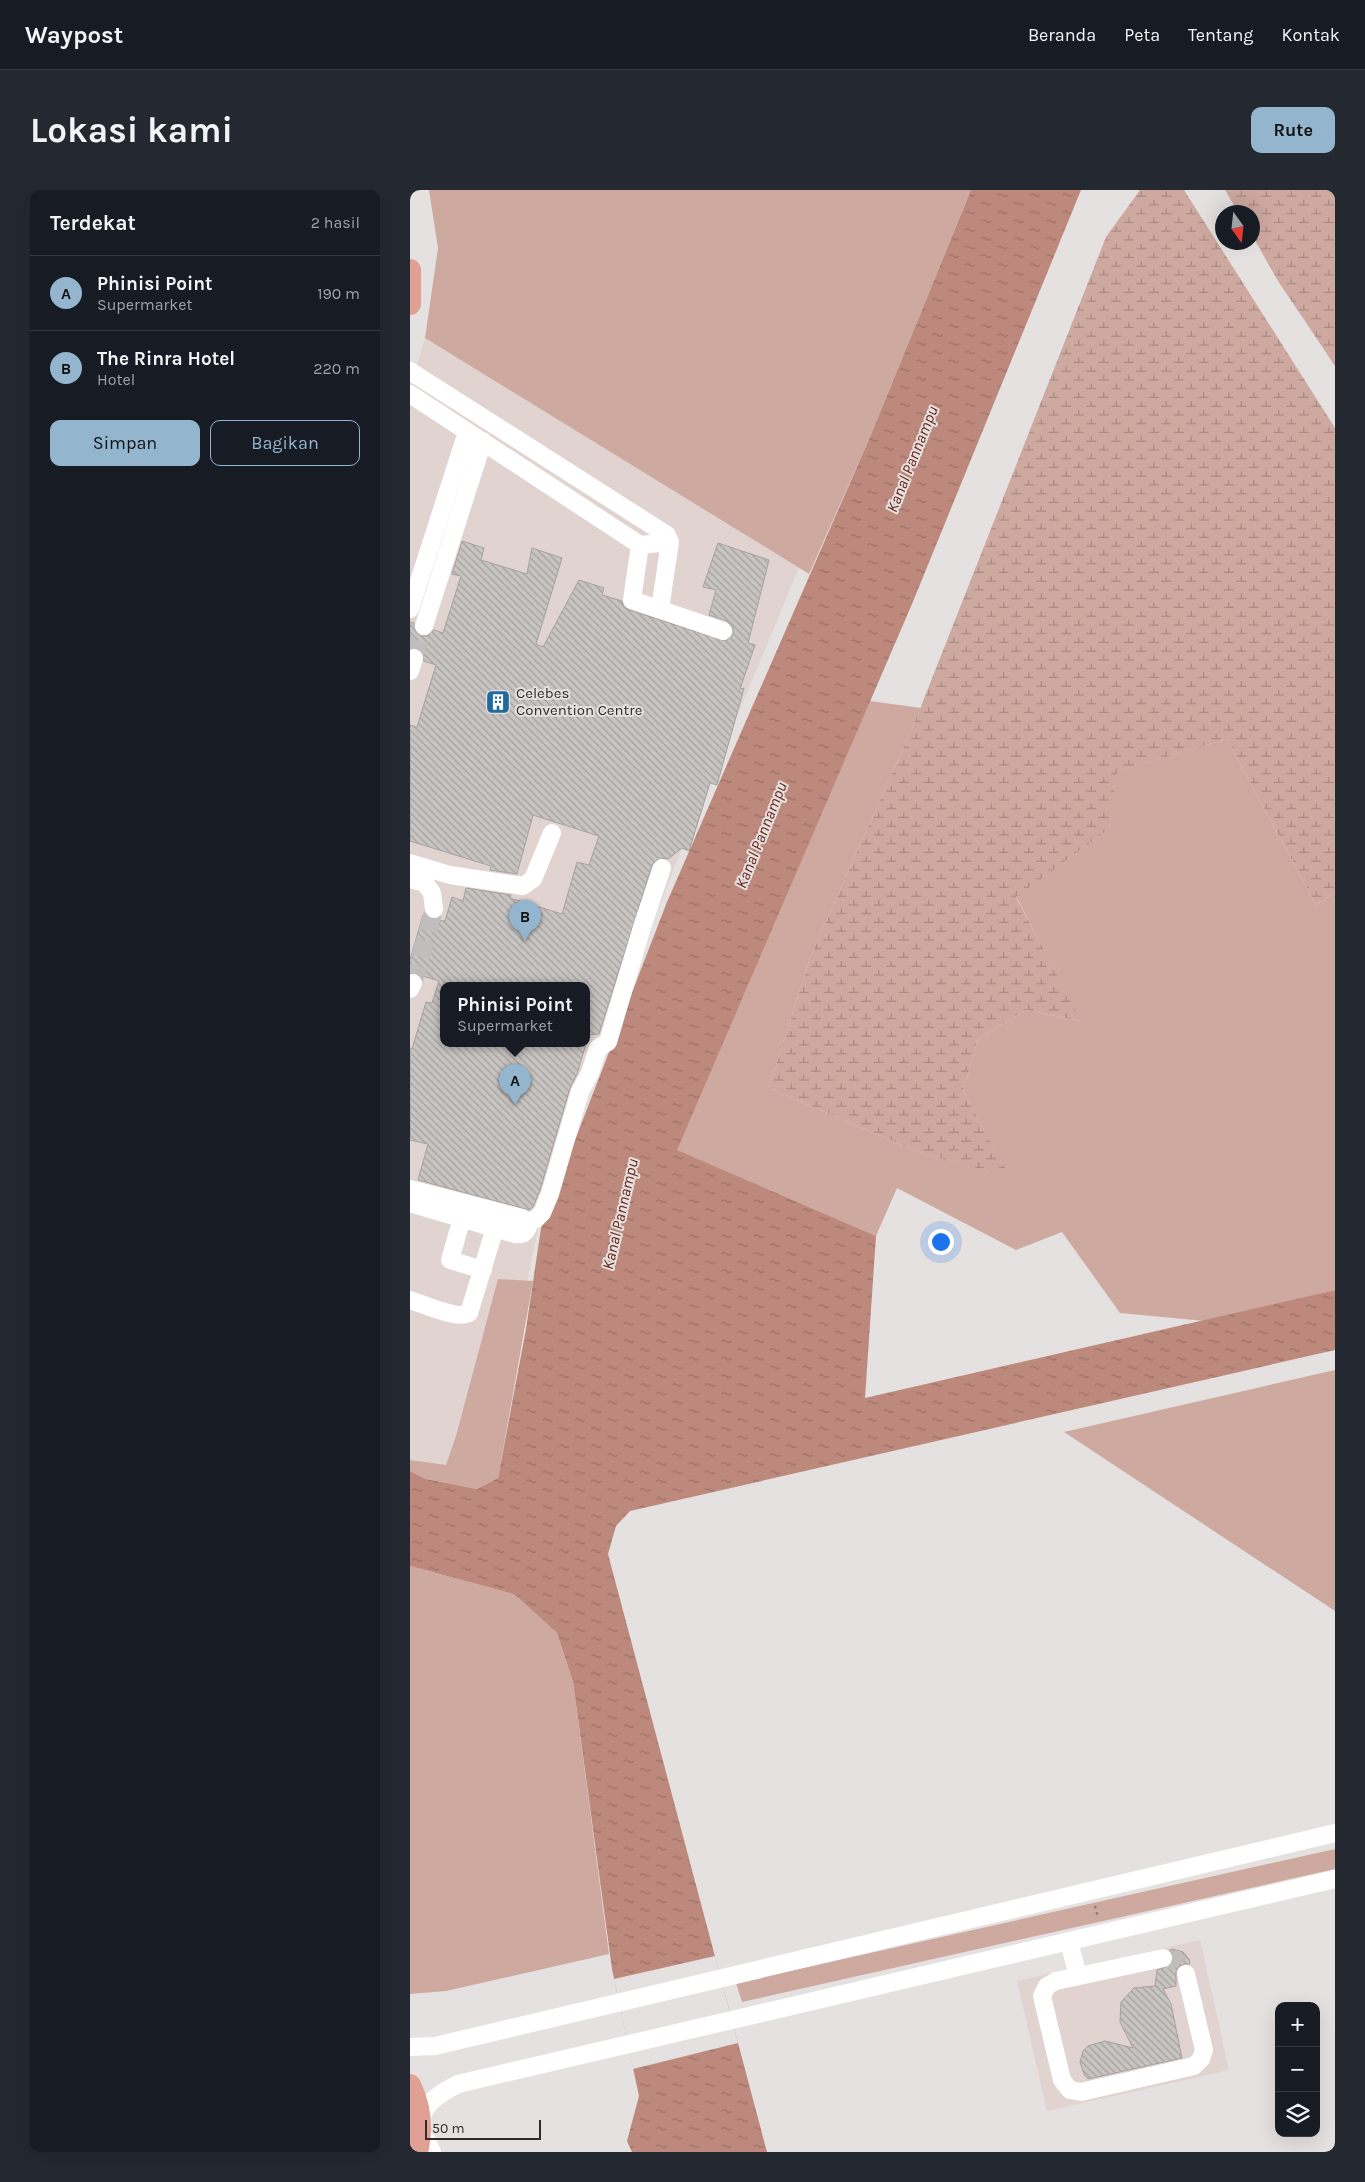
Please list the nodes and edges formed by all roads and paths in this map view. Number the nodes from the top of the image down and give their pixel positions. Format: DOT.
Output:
graph roads {
  1 [pos="410,270"];
  2 [pos="410,304"];
  3 [pos="410,371"];
  4 [pos="410,394"];
  5 [pos="467,432"];
  6 [pos="483,441"];
  7 [pos="670,542"];
  8 [pos="640,545"];
  9 [pos="660,608"];
  10 [pos="410,609"];
  11 [pos="424,626"];
  12 [pos="722,631"];
  13 [pos="552,833"];
  14 [pos="410,863"];
  15 [pos="662,868"];
  16 [pos="410,879"];
  17 [pos="434,909"];
  18 [pos="410,1189"];
  19 [pos="410,1203"];
  20 [pos="462,1218"];
  21 [pos="526,1222"];
  22 [pos="495,1228"];
  23 [pos="483,1270"];
  24 [pos="410,1300"];
  25 [pos="1335,1833"];
  26 [pos="1335,1879"];
  27 [pos="1091,1891"];
  28 [pos="1102,1934"];
  29 [pos="1069,1942"];
  30 [pos="1163,1958"];
  31 [pos="1186,1974"];
  32 [pos="1078,1976"];
  33 [pos="410,2047"];
  34 [pos="410,2085"];
  35 [pos="420,2123"];
  36 [pos="417,2152"];
  37 [pos="432,2152"];
  1 -- 2 [label="main road"];
  3 -- 7 [label="street"];
  4 -- 5 [label="street"];
  5 -- 6 [label="street"];
  5 -- 10 [label="street"];
  6 -- 8 [label="street"];
  6 -- 11 [label="street"];
  7 -- 8 [label="street"];
  7 -- 9 [label="street"];
  8 -- 9 [label="street"];
  9 -- 12 [label="street"];
  13 -- 14 [label="street"];
  15 -- 21 [label="street"];
  16 -- 17 [label="street"];
  18 -- 21 [label="street"];
  19 -- 20 [label="street"];
  20 -- 22 [label="street"];
  20 -- 23 [label="street"];
  21 -- 22 [label="street"];
  22 -- 23 [label="street"];
  23 -- 24 [label="street"];
  25 -- 27 [label="street"];
  26 -- 28 [label="street"];
  27 -- 28 [label="path"];
  27 -- 33 [label="street"];
  28 -- 29 [label="street"];
  29 -- 32 [label="street"];
  29 -- 35 [label="street"];
  30 -- 32 [label="street"];
  31 -- 32 [label="street"];
  34 -- 35 [label="main road"];
  35 -- 36 [label="main road"];
  35 -- 37 [label="street"];
}
